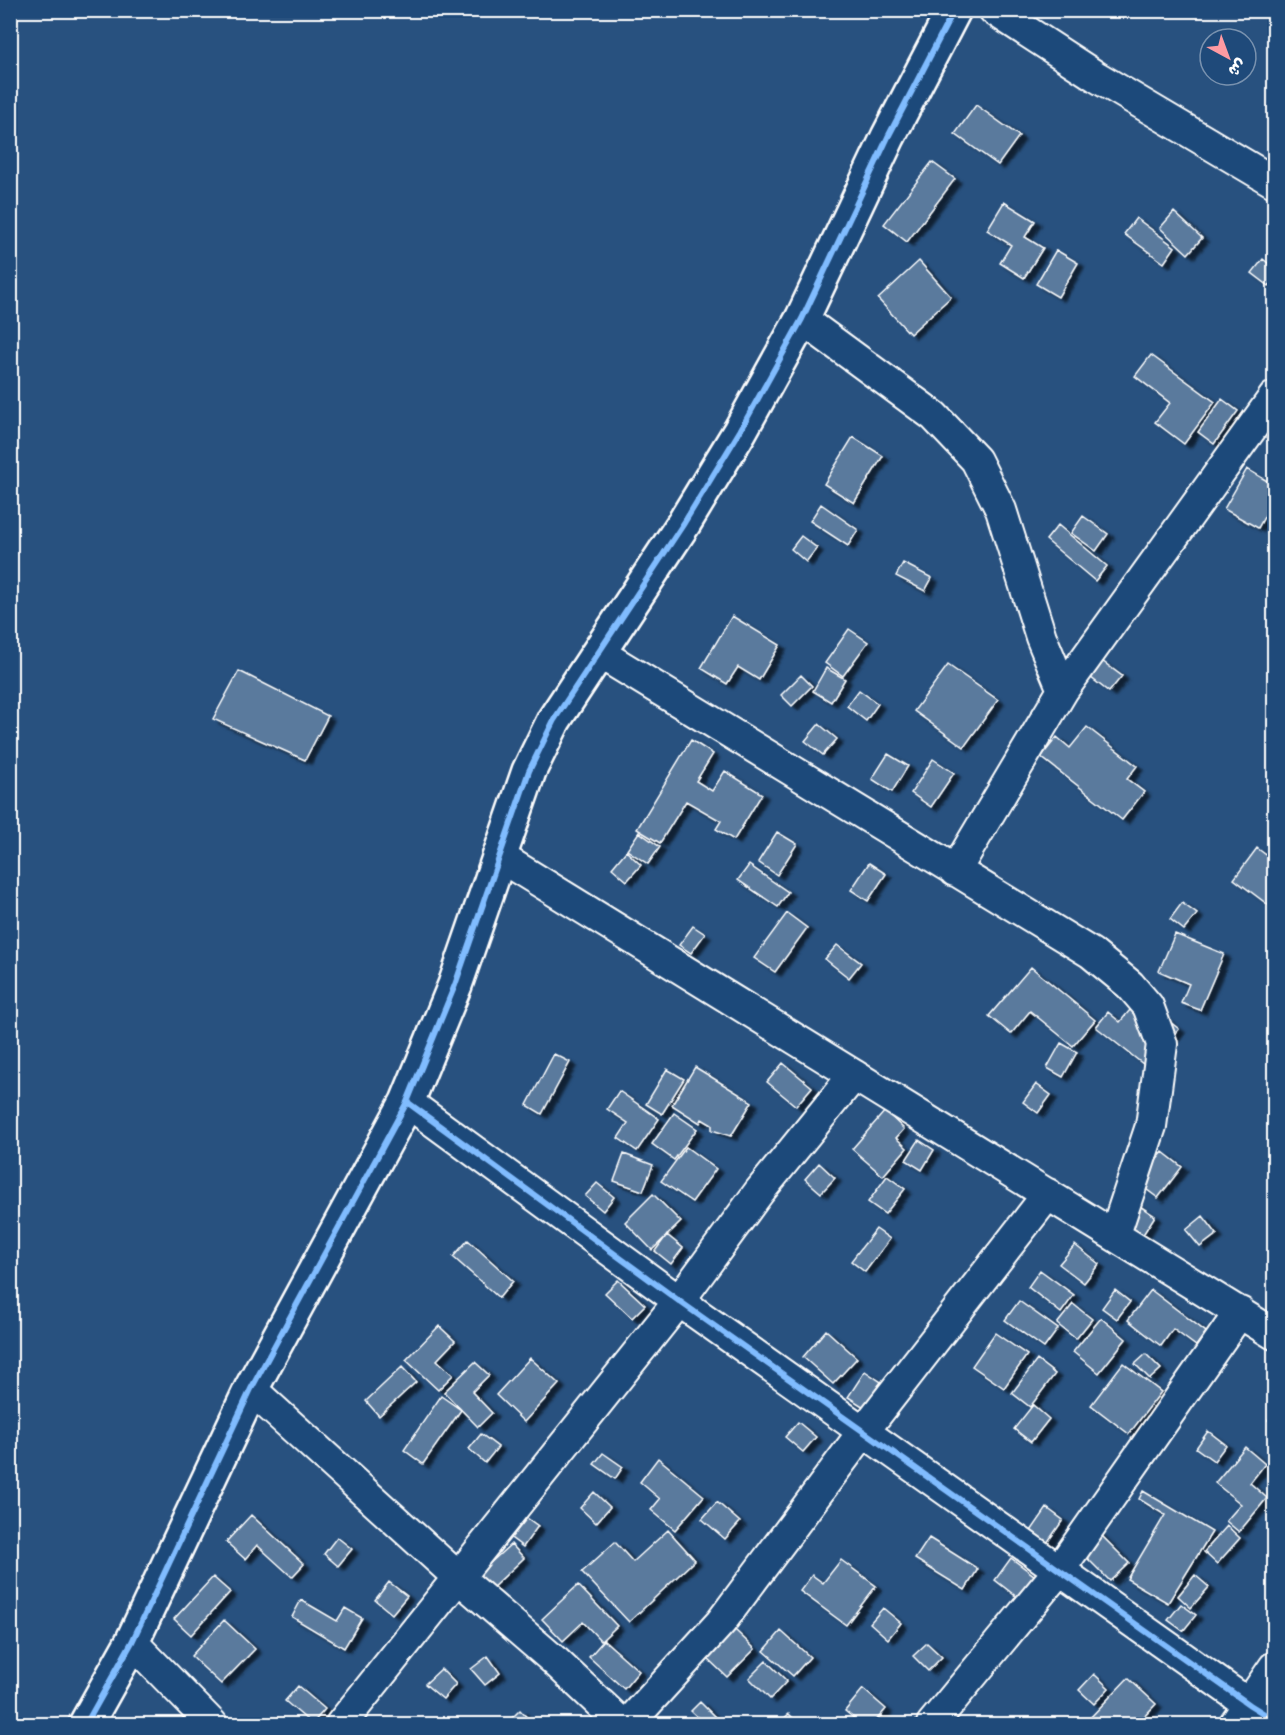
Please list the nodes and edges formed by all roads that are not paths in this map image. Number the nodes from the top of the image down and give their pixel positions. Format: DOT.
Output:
graph roads {
  1 [pos="954,10"];
  2 [pos="994,10"];
  3 [pos="1275,182"];
  4 [pos="802,319"];
  5 [pos="1275,397"];
  6 [pos="598,652"];
  7 [pos="1063,690"];
  8 [pos="500,857"];
  9 [pos="955,871"];
  10 [pos="854,1076"];
  11 [pos="407,1102"];
  12 [pos="1048,1194"];
  13 [pos="1115,1234"];
  14 [pos="679,1301"];
  15 [pos="1240,1312"];
  16 [pos="1275,1334"];
  17 [pos="251,1389"];
  18 [pos="863,1432"];
  19 [pos="1060,1569"];
  20 [pos="460,1579"];
  21 [pos="132,1642"];
  22 [pos="1275,1667"];
  23 [pos="1253,1717"];
  24 [pos="86,1725"];
  25 [pos="212,1725"];
  26 [pos="341,1725"];
  27 [pos="622,1725"];
  28 [pos="628,1725"];
  29 [pos="932,1725"];
  1 -- 4 [label="street"];
  2 -- 3 [label="street"];
  4 -- 6 [label="street"];
  4 -- 7 [label="street"];
  5 -- 7 [label="street"];
  6 -- 8 [label="street"];
  6 -- 9 [label="street"];
  7 -- 9 [label="street"];
  8 -- 10 [label="street"];
  8 -- 11 [label="street"];
  9 -- 13 [label="street"];
  10 -- 12 [label="street"];
  10 -- 14 [label="street"];
  11 -- 14 [label="street"];
  11 -- 17 [label="street"];
  12 -- 13 [label="street"];
  12 -- 18 [label="street"];
  13 -- 15 [label="street"];
  14 -- 18 [label="street"];
  14 -- 20 [label="street"];
  15 -- 16 [label="street"];
  15 -- 19 [label="street"];
  17 -- 20 [label="street"];
  17 -- 21 [label="street"];
  18 -- 19 [label="street"];
  18 -- 28 [label="street"];
  19 -- 23 [label="street"];
  19 -- 29 [label="street"];
  20 -- 26 [label="street"];
  20 -- 27 [label="street"];
  21 -- 24 [label="street"];
  21 -- 25 [label="street"];
  22 -- 23 [label="street"];
}
